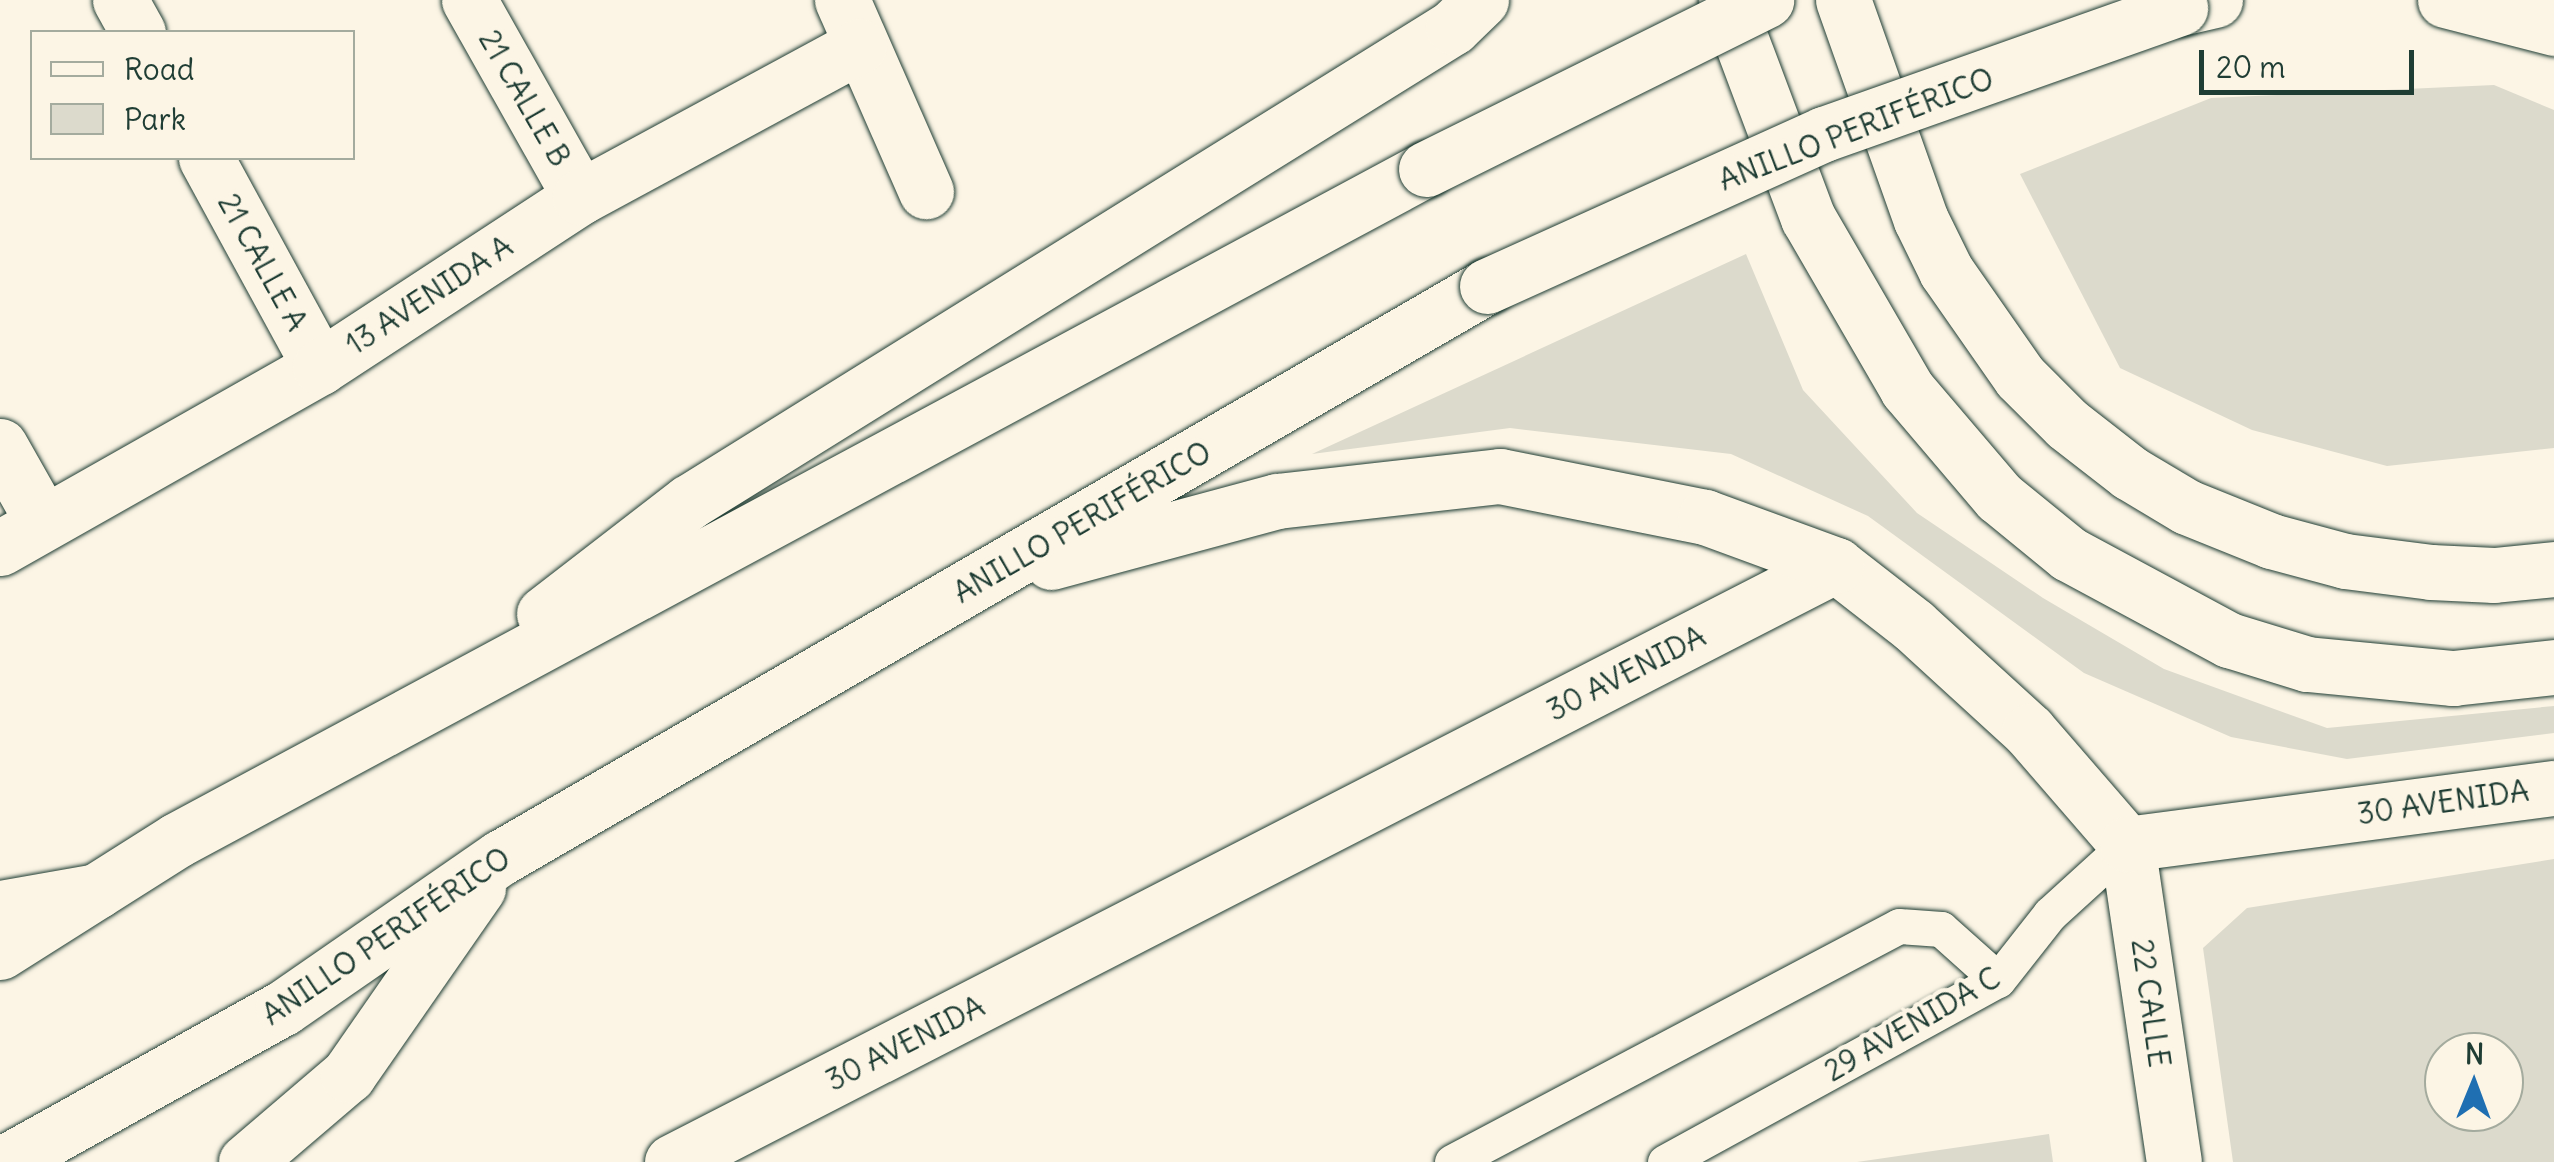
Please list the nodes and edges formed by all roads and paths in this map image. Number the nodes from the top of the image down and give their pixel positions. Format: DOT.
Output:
graph roads {
  1 [pos="120,0"];
  2 [pos="468,0"];
  3 [pos="1481,0"];
  4 [pos="1726,0"];
  5 [pos="1766,0"];
  6 [pos="1843,0"];
  7 [pos="2445,0"];
  8 [pos="2198,4"];
  9 [pos="851,23"];
  10 [pos="2554,28"];
  11 [pos="137,30"];
  12 [pos="207,160"];
  13 [pos="926,191"];
  14 [pos="580,196"];
  15 [pos="320,366"];
  16 [pos="0,446"];
  17 [pos="22,535"];
  18 [pos="1836,565"];
  19 [pos="2554,569"];
  20 [pos="980,581"];
  21 [pos="2554,666"];
  22 [pos="443,698"];
  23 [pos="2554,788"];
  24 [pos="2127,844"];
  25 [pos="500,858"];
  26 [pos="97,891"];
  27 [pos="0,908"];
  28 [pos="0,952"];
  29 [pos="1998,980"];
  30 [pos="6,1162"];
  31 [pos="246,1162"];
  32 [pos="672,1162"];
  33 [pos="1452,1162"];
  34 [pos="1665,1162"];
  35 [pos="2174,1162"];
  1 -- 11 [label="main road"];
  2 -- 14 [label="main road, 21 CALLE B"];
  3 -- 22 [label="main road"];
  4 -- 21 [label="main road"];
  5 -- 22 [label="main road, bridge"];
  6 -- 19 [label="main road"];
  7 -- 10 [label="main road"];
  8 -- 20 [label="main road, ANILLO PERIFÉRICO, bridge"];
  9 -- 13 [label="main road"];
  9 -- 14 [label="main road, 13 AVENIDA A"];
  12 -- 15 [label="main road, 21 CALLE A"];
  14 -- 15 [label="main road, 13 AVENIDA A"];
  15 -- 17 [label="main road, 13 AVENIDA A"];
  16 -- 17 [label="main road"];
  18 -- 20 [label="main road"];
  18 -- 24 [label="main road"];
  18 -- 32 [label="main road, 30 AVENIDA"];
  20 -- 25 [label="main road, ANILLO PERIFÉRICO"];
  22 -- 26 [label="main road"];
  23 -- 24 [label="main road, 30 AVENIDA"];
  24 -- 29 [label="lane, 29 AVENIDA C"];
  24 -- 35 [label="main road, 22 CALLE"];
  25 -- 30 [label="main road, ANILLO PERIFÉRICO"];
  25 -- 31 [label="main road"];
  26 -- 27 [label="main road"];
  26 -- 28 [label="main road"];
  29 -- 33 [label="lane"];
  29 -- 34 [label="lane, 29 AVENIDA C"];
}
